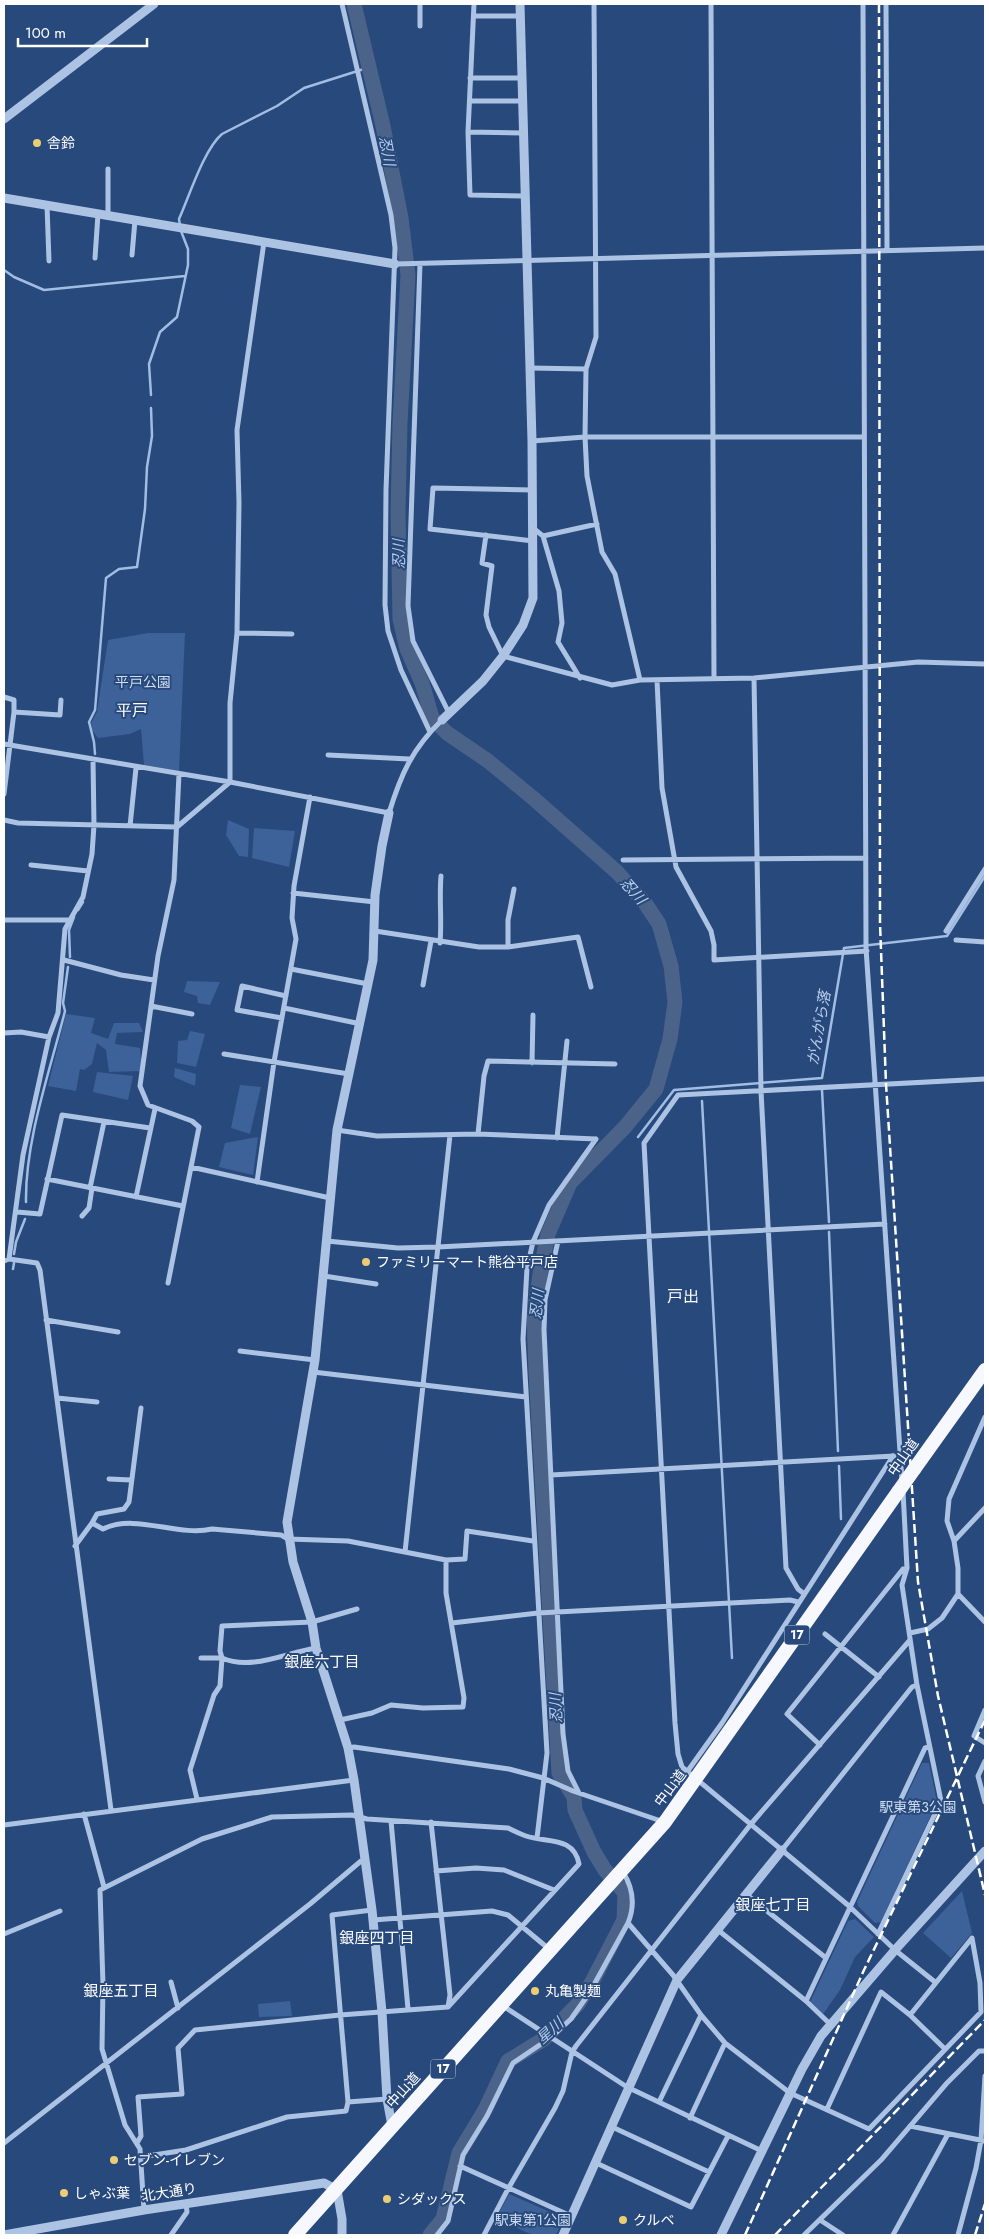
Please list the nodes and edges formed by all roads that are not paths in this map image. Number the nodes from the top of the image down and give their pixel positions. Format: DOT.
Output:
graph roads {
  1 [pos="154,4"];
  2 [pos="342,4"];
  3 [pos="420,4"];
  4 [pos="474,4"];
  5 [pos="520,4"];
  6 [pos="594,4"];
  7 [pos="711,4"];
  8 [pos="863,4"];
  9 [pos="886,4"];
  10 [pos="474,16"];
  11 [pos="520,16"];
  12 [pos="420,26"];
  13 [pos="470,78"];
  14 [pos="522,78"];
  15 [pos="470,101"];
  16 [pos="523,101"];
  17 [pos="4,120"];
  18 [pos="468,132"];
  19 [pos="524,133"];
  20 [pos="108,169"];
  21 [pos="526,196"];
  22 [pos="4,198"];
  23 [pos="47,205"];
  24 [pos="98,213"];
  25 [pos="108,215"];
  26 [pos="135,220"];
  27 [pos="264,242"];
  28 [pos="985,248"];
  29 [pos="863,250"];
  30 [pos="887,250"];
  31 [pos="132,255"];
  32 [pos="712,256"];
  33 [pos="95,258"];
  34 [pos="594,259"];
  35 [pos="49,261"];
  36 [pos="528,261"];
  37 [pos="395,264"];
  38 [pos="420,264"];
  39 [pos="530,368"];
  40 [pos="586,369"];
  41 [pos="585,437"];
  42 [pos="863,437"];
  43 [pos="713,438"];
  44 [pos="532,441"];
  45 [pos="533,490"];
  46 [pos="597,524"];
  47 [pos="533,528"];
  48 [pos="486,535"];
  49 [pos="543,536"];
  50 [pos="533,541"];
  51 [pos="237,633"];
  52 [pos="292,634"];
  53 [pos="503,656"];
  54 [pos="985,664"];
  55 [pos="865,668"];
  56 [pos="580,678"];
  57 [pos="714,678"];
  58 [pos="754,678"];
  59 [pos="640,680"];
  60 [pos="657,680"];
  61 [pos="4,697"];
  62 [pos="61,700"];
  63 [pos="14,712"];
  64 [pos="449,713"];
  65 [pos="442,720"];
  66 [pos="432,730"];
  67 [pos="7,744"];
  68 [pos="328,755"];
  69 [pos="409,759"];
  70 [pos="93,760"];
  71 [pos="136,768"];
  72 [pos="180,774"];
  73 [pos="230,782"];
  74 [pos="4,794"];
  75 [pos="310,797"];
  76 [pos="389,813"];
  77 [pos="4,820"];
  78 [pos="94,826"];
  79 [pos="130,826"];
  80 [pos="177,827"];
  81 [pos="866,858"];
  82 [pos="758,859"];
  83 [pos="623,860"];
  84 [pos="675,860"];
  85 [pos="31,865"];
  86 [pos="985,869"];
  87 [pos="88,872"];
  88 [pos="441,876"];
  89 [pos="514,889"];
  90 [pos="293,894"];
  91 [pos="375,902"];
  92 [pos="4,920"];
  93 [pos="70,920"];
  94 [pos="375,931"];
  95 [pos="946,931"];
  96 [pos="956,940"];
  97 [pos="431,941"];
  98 [pos="440,942"];
  99 [pos="985,942"];
  100 [pos="508,947"];
  101 [pos="867,947"];
  102 [pos="759,958"];
  103 [pos="64,960"];
  104 [pos="290,969"];
  105 [pos="154,980"];
  106 [pos="368,984"];
  107 [pos="422,985"];
  108 [pos="590,987"];
  109 [pos="286,996"];
  110 [pos="151,1006"];
  111 [pos="284,1008"];
  112 [pos="192,1014"];
  113 [pos="533,1015"];
  114 [pos="282,1018"];
  115 [pos="360,1024"];
  116 [pos="4,1033"];
  117 [pos="49,1037"];
  118 [pos="567,1041"];
  119 [pos="224,1054"];
  120 [pos="274,1062"];
  121 [pos="532,1063"];
  122 [pos="564,1063"];
  123 [pos="615,1064"];
  124 [pos="349,1074"];
  125 [pos="985,1079"];
  126 [pos="877,1084"];
  127 [pos="761,1090"];
  128 [pos="155,1109"];
  129 [pos="104,1122"];
  130 [pos="150,1128"];
  131 [pos="337,1130"];
  132 [pos="478,1134"];
  133 [pos="450,1135"];
  134 [pos="558,1138"];
  135 [pos="191,1167"];
  136 [pos="47,1179"];
  137 [pos="257,1182"];
  138 [pos="91,1188"];
  139 [pos="136,1197"];
  140 [pos="330,1198"];
  141 [pos="183,1206"];
  142 [pos="17,1212"];
  143 [pos="82,1216"];
  144 [pos="885,1224"];
  145 [pos="768,1230"];
  146 [pos="649,1236"];
  147 [pos="327,1241"];
  148 [pos="556,1241"];
  149 [pos="535,1242"];
  150 [pos="438,1247"];
  151 [pos="6,1260"];
  152 [pos="324,1276"];
  153 [pos="168,1283"];
  154 [pos="376,1284"];
  155 [pos="46,1320"];
  156 [pos="118,1332"];
  157 [pos="240,1351"];
  158 [pos="315,1360"];
  159 [pos="985,1370"];
  160 [pos="313,1372"];
  161 [pos="424,1386"];
  162 [pos="526,1397"];
  163 [pos="56,1398"];
  164 [pos="97,1402"];
  165 [pos="141,1408"];
  166 [pos="985,1417"];
  167 [pos="896,1456"];
  168 [pos="780,1461"];
  169 [pos="661,1468"];
  170 [pos="551,1475"];
  171 [pos="109,1478"];
  172 [pos="131,1480"];
  173 [pos="985,1508"];
  174 [pos="92,1523"];
  175 [pos="288,1539"];
  176 [pos="533,1541"];
  177 [pos="954,1541"];
  178 [pos="75,1546"];
  179 [pos="405,1552"];
  180 [pos="446,1560"];
  181 [pos="907,1568"];
  182 [pos="803,1593"];
  183 [pos="958,1594"];
  184 [pos="798,1602"];
  185 [pos="668,1606"];
  186 [pos="358,1609"];
  187 [pos="558,1613"];
  188 [pos="540,1614"];
  189 [pos="312,1622"];
  190 [pos="985,1622"];
  191 [pos="452,1623"];
  192 [pos="910,1633"];
  193 [pos="825,1634"];
  194 [pos="910,1640"];
  195 [pos="842,1647"];
  196 [pos="316,1648"];
  197 [pos="201,1658"];
  198 [pos="222,1658"];
  199 [pos="879,1677"];
  200 [pos="917,1685"];
  201 [pos="985,1710"];
  202 [pos="340,1720"];
  203 [pos="985,1742"];
  204 [pos="820,1745"];
  205 [pos="929,1747"];
  206 [pos="348,1748"];
  207 [pos="985,1761"];
  208 [pos="692,1775"];
  209 [pos="543,1778"];
  210 [pos="354,1780"];
  211 [pos="576,1792"];
  212 [pos="197,1799"];
  213 [pos="985,1802"];
  214 [pos="111,1810"];
  215 [pos="84,1814"];
  216 [pos="360,1817"];
  217 [pos="391,1821"];
  218 [pos="430,1822"];
  219 [pos="665,1822"];
  220 [pos="751,1824"];
  221 [pos="4,1825"];
  222 [pos="537,1838"];
  223 [pos="782,1850"];
  224 [pos="985,1850"];
  225 [pos="366,1860"];
  226 [pos="624,1869"];
  227 [pos="436,1871"];
  228 [pos="104,1888"];
  229 [pos="554,1890"];
  230 [pos="747,1895"];
  231 [pos="849,1906"];
  232 [pos="372,1910"];
  233 [pos="60,1911"];
  234 [pos="440,1915"];
  235 [pos="400,1918"];
  236 [pos="373,1920"];
  237 [pos="628,1924"];
  238 [pos="523,1926"];
  239 [pos="718,1930"];
  240 [pos="4,1934"];
  241 [pos="878,1934"];
  242 [pos="895,1950"];
  243 [pos="552,1951"];
  244 [pos="652,1951"];
  245 [pos="826,1958"];
  246 [pos="676,1980"];
  247 [pos="171,1982"];
  248 [pos="935,1982"];
  249 [pos="806,2001"];
  250 [pos="501,2005"];
  251 [pos="448,2007"];
  252 [pos="178,2008"];
  253 [pos="408,2010"];
  254 [pos="382,2012"];
  255 [pos="340,2015"];
  256 [pos="701,2015"];
  257 [pos="910,2015"];
  258 [pos="830,2024"];
  259 [pos="547,2037"];
  260 [pos="724,2043"];
  261 [pos="945,2049"];
  262 [pos="985,2051"];
  263 [pos="572,2052"];
  264 [pos="106,2064"];
  265 [pos="985,2076"];
  266 [pos="627,2087"];
  267 [pos="790,2093"];
  268 [pos="387,2099"];
  269 [pos="348,2102"];
  270 [pos="659,2102"];
  271 [pos="826,2109"];
  272 [pos="690,2118"];
  273 [pos="392,2126"];
  274 [pos="610,2126"];
  275 [pos="910,2126"];
  276 [pos="948,2134"];
  277 [pos="728,2136"];
  278 [pos="983,2141"];
  279 [pos="4,2143"];
  280 [pos="137,2143"];
  281 [pos="762,2151"];
  282 [pos="141,2157"];
  283 [pos="594,2162"];
  284 [pos="460,2166"];
  285 [pos="709,2172"];
  286 [pos="508,2188"];
  287 [pos="337,2190"];
  288 [pos="186,2204"];
  289 [pos="144,2210"];
  290 [pos="570,2216"];
  291 [pos="820,2220"];
  292 [pos="4,2235"];
  293 [pos="171,2235"];
  294 [pos="295,2235"];
  295 [pos="306,2235"];
  296 [pos="342,2235"];
  297 [pos="437,2235"];
  298 [pos="484,2235"];
  299 [pos="562,2235"];
  300 [pos="722,2235"];
  301 [pos="804,2235"];
  302 [pos="843,2235"];
  303 [pos="894,2235"];
  304 [pos="958,2235"];
  1 -- 17 [label="street"];
  2 -- 37 [label="street"];
  3 -- 12 [label="street"];
  4 -- 10 [label="street"];
  5 -- 11 [label="street"];
  6 -- 34 [label="street"];
  7 -- 32 [label="street"];
  8 -- 29 [label="street"];
  9 -- 30 [label="street"];
  10 -- 11 [label="street"];
  10 -- 13 [label="street"];
  11 -- 14 [label="street"];
  13 -- 14 [label="street"];
  13 -- 15 [label="street"];
  14 -- 16 [label="street"];
  15 -- 16 [label="street"];
  15 -- 18 [label="street"];
  16 -- 19 [label="street"];
  18 -- 19 [label="street"];
  18 -- 21 [label="street"];
  19 -- 21 [label="street"];
  20 -- 25 [label="street"];
  21 -- 36 [label="street"];
  22 -- 23 [label="street"];
  23 -- 24 [label="street"];
  23 -- 35 [label="street"];
  24 -- 25 [label="street"];
  24 -- 33 [label="street"];
  25 -- 26 [label="street"];
  26 -- 27 [label="street"];
  26 -- 31 [label="street"];
  27 -- 37 [label="street"];
  27 -- 51 [label="street"];
  28 -- 30 [label="street"];
  29 -- 30 [label="street"];
  29 -- 32 [label="street"];
  29 -- 42 [label="street"];
  32 -- 34 [label="street"];
  32 -- 43 [label="street"];
  34 -- 36 [label="street"];
  34 -- 40 [label="street"];
  36 -- 38 [label="street"];
  36 -- 39 [label="street"];
  37 -- 38 [label="street"];
  37 -- 66 [label="street"];
  38 -- 64 [label="street"];
  39 -- 40 [label="street"];
  39 -- 44 [label="street"];
  40 -- 41 [label="street"];
  41 -- 43 [label="street"];
  41 -- 44 [label="street"];
  41 -- 46 [label="street"];
  42 -- 43 [label="street"];
  42 -- 55 [label="street"];
  43 -- 57 [label="street"];
  44 -- 45 [label="street"];
  45 -- 47 [label="street"];
  45 -- 48 [label="street"];
  46 -- 49 [label="street"];
  46 -- 59 [label="street"];
  47 -- 49 [label="street"];
  47 -- 50 [label="street"];
  48 -- 50 [label="street"];
  48 -- 53 [label="street"];
  49 -- 56 [label="street"];
  50 -- 53 [label="street"];
  51 -- 52 [label="street"];
  51 -- 73 [label="street"];
  53 -- 56 [label="street"];
  53 -- 64 [label="street"];
  54 -- 55 [label="street"];
  55 -- 58 [label="street"];
  55 -- 81 [label="street"];
  56 -- 59 [label="street"];
  57 -- 58 [label="street"];
  57 -- 60 [label="street"];
  58 -- 82 [label="street"];
  59 -- 60 [label="street"];
  60 -- 84 [label="street"];
  61 -- 63 [label="street"];
  62 -- 63 [label="street"];
  63 -- 67 [label="street"];
  64 -- 65 [label="street"];
  65 -- 66 [label="street"];
  66 -- 69 [label="street"];
  67 -- 70 [label="street"];
  67 -- 74 [label="street"];
  68 -- 69 [label="street"];
  69 -- 76 [label="street"];
  70 -- 71 [label="street"];
  70 -- 78 [label="street"];
  71 -- 72 [label="street"];
  71 -- 79 [label="street"];
  72 -- 73 [label="street"];
  72 -- 80 [label="street"];
  73 -- 75 [label="street"];
  73 -- 80 [label="street"];
  75 -- 76 [label="street"];
  75 -- 90 [label="street"];
  76 -- 91 [label="street"];
  77 -- 78 [label="street"];
  78 -- 79 [label="street"];
  78 -- 87 [label="street"];
  79 -- 80 [label="street"];
  80 -- 105 [label="street"];
  81 -- 82 [label="street"];
  81 -- 101 [label="street"];
  82 -- 84 [label="street"];
  82 -- 102 [label="street"];
  83 -- 84 [label="street"];
  84 -- 102 [label="street"];
  85 -- 87 [label="street"];
  86 -- 95 [label="street"];
  87 -- 93 [label="street"];
  88 -- 98 [label="street"];
  89 -- 100 [label="street"];
  90 -- 91 [label="street"];
  90 -- 104 [label="street"];
  91 -- 94 [label="street"];
  92 -- 93 [label="street"];
  93 -- 103 [label="street"];
  94 -- 97 [label="street"];
  94 -- 106 [label="street"];
  96 -- 99 [label="street"];
  97 -- 98 [label="street"];
  97 -- 107 [label="street"];
  98 -- 100 [label="street"];
  100 -- 108 [label="street"];
  101 -- 102 [label="street"];
  101 -- 126 [label="street"];
  102 -- 127 [label="street"];
  103 -- 105 [label="street"];
  103 -- 117 [label="street"];
  104 -- 106 [label="street"];
  104 -- 109 [label="street"];
  105 -- 110 [label="street"];
  106 -- 115 [label="street"];
  109 -- 111 [label="street"];
  109 -- 114 [label="street"];
  110 -- 112 [label="street"];
  110 -- 128 [label="street"];
  111 -- 114 [label="street"];
  111 -- 115 [label="street"];
  113 -- 121 [label="street"];
  114 -- 120 [label="street"];
  115 -- 124 [label="street"];
  116 -- 117 [label="street"];
  117 -- 142 [label="street"];
  118 -- 122 [label="street"];
  119 -- 120 [label="street"];
  120 -- 124 [label="street"];
  120 -- 137 [label="street"];
  121 -- 122 [label="street"];
  121 -- 132 [label="street"];
  122 -- 123 [label="street"];
  122 -- 134 [label="street"];
  124 -- 131 [label="street"];
  125 -- 126 [label="street"];
  126 -- 127 [label="street"];
  126 -- 144 [label="street"];
  127 -- 145 [label="street"];
  127 -- 146 [label="street"];
  128 -- 130 [label="street"];
  128 -- 135 [label="street"];
  129 -- 130 [label="street"];
  129 -- 136 [label="street"];
  129 -- 138 [label="street"];
  130 -- 139 [label="street"];
  131 -- 133 [label="street"];
  131 -- 140 [label="street"];
  132 -- 133 [label="street"];
  132 -- 134 [label="street"];
  133 -- 150 [label="street"];
  134 -- 149 [label="street"];
  135 -- 137 [label="street"];
  135 -- 141 [label="street"];
  136 -- 138 [label="street"];
  136 -- 142 [label="street"];
  137 -- 140 [label="street"];
  138 -- 139 [label="street"];
  138 -- 143 [label="street"];
  139 -- 141 [label="street"];
  140 -- 147 [label="street"];
  141 -- 153 [label="street"];
  142 -- 151 [label="street"];
  144 -- 145 [label="street"];
  144 -- 167 [label="street"];
  145 -- 146 [label="street"];
  145 -- 168 [label="street"];
  146 -- 148 [label="street"];
  146 -- 169 [label="street"];
  147 -- 150 [label="street"];
  147 -- 152 [label="street"];
  148 -- 149 [label="street"];
  148 -- 170 [label="street"];
  149 -- 150 [label="street"];
  149 -- 162 [label="street"];
  150 -- 161 [label="street"];
  151 -- 155 [label="street"];
  152 -- 154 [label="street"];
  152 -- 158 [label="street"];
  155 -- 156 [label="street"];
  155 -- 163 [label="street"];
  157 -- 158 [label="street"];
  158 -- 160 [label="street"];
  159 -- 208 [label="highway, 中山道 / 17, bridge"];
  160 -- 161 [label="street"];
  160 -- 175 [label="street"];
  161 -- 162 [label="street"];
  161 -- 179 [label="street"];
  162 -- 176 [label="street"];
  163 -- 164 [label="street"];
  163 -- 178 [label="street"];
  165 -- 172 [label="street"];
  166 -- 177 [label="street"];
  167 -- 168 [label="street"];
  167 -- 181 [label="street"];
  167 -- 182 [label="street"];
  168 -- 169 [label="street"];
  168 -- 182 [label="street"];
  169 -- 170 [label="street"];
  169 -- 185 [label="street"];
  170 -- 187 [label="street"];
  171 -- 172 [label="street"];
  172 -- 174 [label="street"];
  173 -- 177 [label="street"];
  174 -- 175 [label="street"];
  174 -- 178 [label="street"];
  175 -- 179 [label="street"];
  175 -- 189 [label="street"];
  176 -- 180 [label="street"];
  176 -- 188 [label="street"];
  177 -- 183 [label="street"];
  178 -- 214 [label="street"];
  179 -- 180 [label="street"];
  180 -- 191 [label="street"];
  181 -- 192 [label="street"];
  181 -- 195 [label="street"];
  182 -- 184 [label="street"];
  183 -- 190 [label="street"];
  183 -- 192 [label="street"];
  184 -- 185 [label="street"];
  184 -- 208 [label="street"];
  185 -- 187 [label="street"];
  185 -- 208 [label="street"];
  186 -- 189 [label="street"];
  187 -- 188 [label="street"];
  187 -- 211 [label="street"];
  188 -- 191 [label="street"];
  188 -- 209 [label="street"];
  189 -- 196 [label="street"];
  189 -- 198 [label="street"];
  191 -- 202 [label="street"];
  192 -- 194 [label="street"];
  193 -- 195 [label="street"];
  194 -- 199 [label="street"];
  194 -- 200 [label="street"];
  195 -- 199 [label="street"];
  195 -- 204 [label="street"];
  196 -- 198 [label="street"];
  196 -- 202 [label="street"];
  197 -- 198 [label="street"];
  198 -- 212 [label="street"];
  199 -- 204 [label="street"];
  200 -- 205 [label="street"];
  200 -- 223 [label="street"];
  201 -- 203 [label="street"];
  202 -- 206 [label="street"];
  204 -- 220 [label="street"];
  205 -- 231 [label="street"];
  205 -- 241 [label="street"];
  206 -- 209 [label="street"];
  206 -- 210 [label="street"];
  207 -- 213 [label="street"];
  208 -- 219 [label="highway, 中山道 / 17"];
  208 -- 220 [label="street"];
  209 -- 211 [label="street"];
  209 -- 222 [label="street"];
  210 -- 212 [label="street"];
  210 -- 216 [label="street"];
  211 -- 219 [label="street"];
  212 -- 214 [label="street"];
  214 -- 215 [label="street"];
  215 -- 221 [label="street"];
  215 -- 228 [label="street"];
  216 -- 217 [label="street"];
  216 -- 225 [label="street"];
  216 -- 228 [label="street"];
  217 -- 218 [label="street"];
  217 -- 235 [label="street"];
  218 -- 222 [label="street"];
  218 -- 227 [label="street"];
  219 -- 226 [label="highway, 中山道 / 17"];
  220 -- 223 [label="street"];
  220 -- 244 [label="street"];
  222 -- 229 [label="street"];
  223 -- 230 [label="street"];
  223 -- 231 [label="street"];
  224 -- 242 [label="street"];
  225 -- 232 [label="street"];
  225 -- 252 [label="street"];
  226 -- 237 [label="street"];
  226 -- 243 [label="highway, 中山道 / 17"];
  227 -- 229 [label="street"];
  227 -- 234 [label="street"];
  228 -- 264 [label="street"];
  229 -- 238 [label="street"];
  230 -- 239 [label="street"];
  230 -- 245 [label="street"];
  231 -- 241 [label="street"];
  231 -- 245 [label="street"];
  232 -- 236 [label="street"];
  232 -- 255 [label="street"];
  233 -- 240 [label="street"];
  234 -- 235 [label="street"];
  234 -- 238 [label="street"];
  234 -- 251 [label="street"];
  235 -- 236 [label="street"];
  235 -- 253 [label="street"];
  236 -- 254 [label="street"];
  237 -- 244 [label="street"];
  237 -- 259 [label="street"];
  238 -- 243 [label="street"];
  238 -- 251 [label="street"];
  239 -- 246 [label="street"];
  239 -- 249 [label="street"];
  241 -- 242 [label="street"];
  242 -- 248 [label="street"];
  242 -- 258 [label="street"];
  243 -- 250 [label="highway, 中山道 / 17"];
  244 -- 246 [label="street"];
  244 -- 263 [label="street"];
  245 -- 249 [label="street"];
  246 -- 256 [label="street"];
  246 -- 266 [label="street"];
  247 -- 252 [label="street"];
  248 -- 257 [label="street"];
  248 -- 261 [label="street"];
  249 -- 258 [label="street"];
  250 -- 259 [label="street"];
  250 -- 273 [label="highway, 中山道 / 17"];
  251 -- 253 [label="street"];
  252 -- 264 [label="street"];
  253 -- 254 [label="street"];
  254 -- 255 [label="street"];
  254 -- 268 [label="street"];
  255 -- 269 [label="street"];
  255 -- 280 [label="street"];
  256 -- 260 [label="street"];
  256 -- 270 [label="street"];
  257 -- 261 [label="street"];
  257 -- 271 [label="street"];
  258 -- 267 [label="street"];
  259 -- 263 [label="street"];
  259 -- 284 [label="street"];
  260 -- 267 [label="street"];
  260 -- 272 [label="street"];
  261 -- 271 [label="street"];
  262 -- 275 [label="street"];
  263 -- 266 [label="street"];
  263 -- 286 [label="street"];
  264 -- 279 [label="street"];
  264 -- 280 [label="street"];
  265 -- 278 [label="street"];
  266 -- 270 [label="street"];
  266 -- 274 [label="street"];
  267 -- 271 [label="street"];
  267 -- 281 [label="street"];
  268 -- 269 [label="street"];
  268 -- 273 [label="street"];
  269 -- 282 [label="street"];
  270 -- 272 [label="street"];
  272 -- 277 [label="street"];
  273 -- 287 [label="highway, 中山道 / 17"];
  274 -- 283 [label="street"];
  274 -- 285 [label="street"];
  275 -- 276 [label="street"];
  275 -- 291 [label="street"];
  276 -- 278 [label="street"];
  276 -- 303 [label="street"];
  277 -- 281 [label="street"];
  277 -- 285 [label="street"];
  278 -- 304 [label="street"];
  280 -- 282 [label="street"];
  281 -- 300 [label="street"];
  282 -- 289 [label="street"];
  283 -- 285 [label="street"];
  283 -- 290 [label="street"];
  284 -- 286 [label="street"];
  284 -- 297 [label="street"];
  286 -- 290 [label="street"];
  286 -- 298 [label="street"];
  287 -- 288 [label="street, 北大通り"];
  287 -- 294 [label="highway, 中山道 / 17"];
  287 -- 295 [label="highway, 中山道 / 17"];
  287 -- 296 [label="street"];
  288 -- 289 [label="street, 北大通り"];
  288 -- 293 [label="street"];
  289 -- 292 [label="street, 北大通り"];
  290 -- 299 [label="street"];
  291 -- 301 [label="street"];
  291 -- 302 [label="street"];
}
